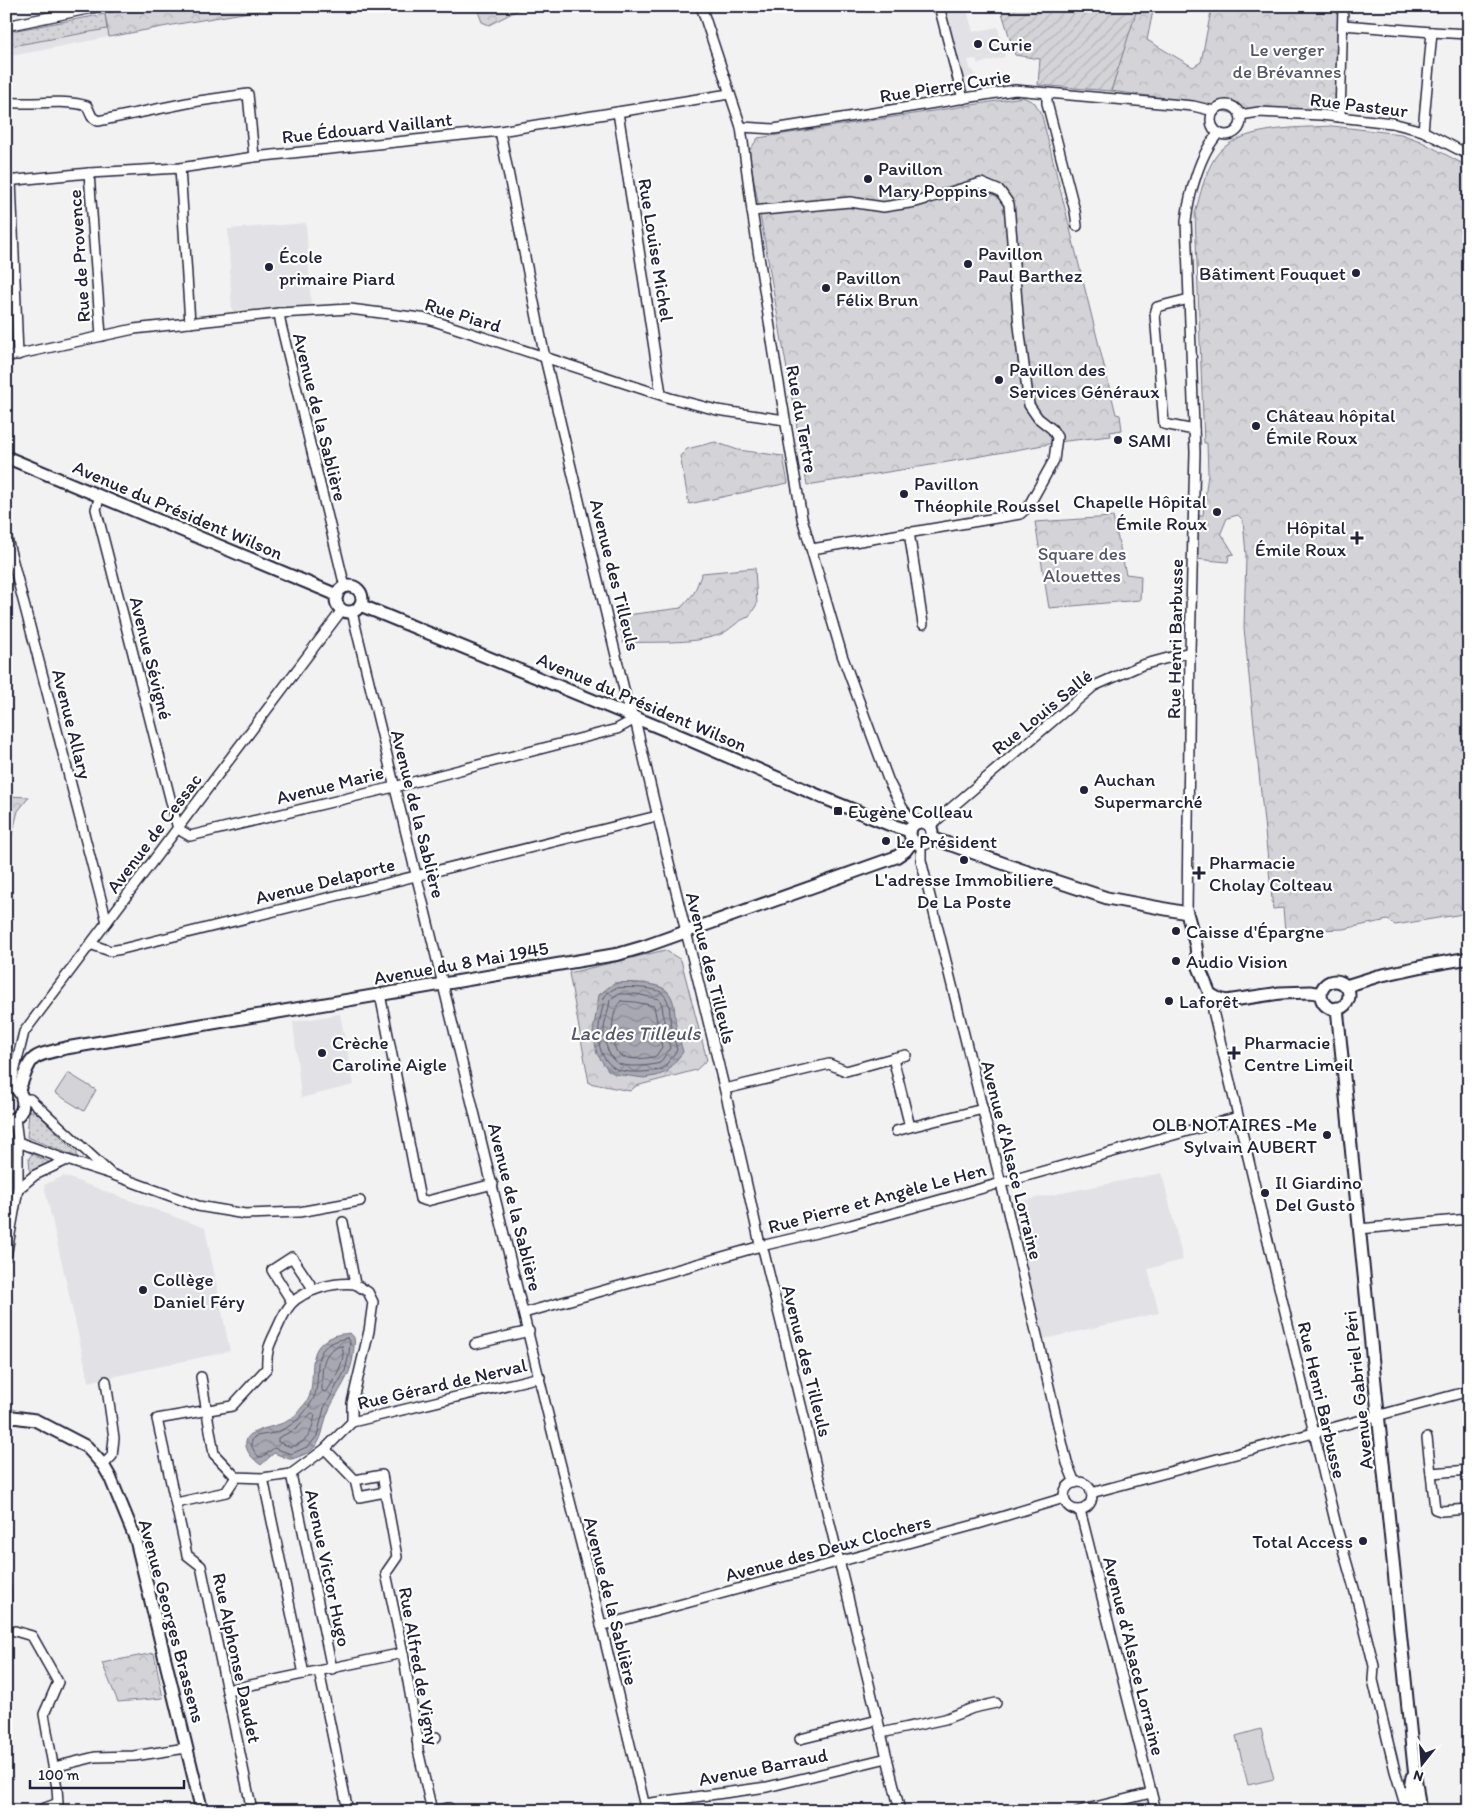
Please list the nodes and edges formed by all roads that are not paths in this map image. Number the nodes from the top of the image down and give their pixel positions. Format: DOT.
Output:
graph roads {
  1 [pos="102,6"];
  2 [pos="701,6"];
  3 [pos="939,6"];
  4 [pos="1343,6"];
  5 [pos="1343,25"];
  6 [pos="6,26"];
  7 [pos="1432,32"];
  8 [pos="1469,34"];
  9 [pos="1047,93"];
  10 [pos="729,94"];
  11 [pos="963,99"];
  12 [pos="6,102"];
  13 [pos="1214,111"];
  14 [pos="618,112"];
  15 [pos="1240,115"];
  16 [pos="1340,117"];
  17 [pos="741,127"];
  18 [pos="500,131"];
  19 [pos="1423,131"];
  20 [pos="1219,133"];
  21 [pos="1469,155"];
  22 [pos="254,157"];
  23 [pos="180,168"];
  24 [pos="89,173"];
  25 [pos="9,180"];
  26 [pos="752,211"];
  27 [pos="1077,226"];
  28 [pos="10,256"];
  29 [pos="1189,299"];
  30 [pos="280,313"];
  31 [pos="190,323"];
  32 [pos="101,336"];
  33 [pos="18,355"];
  34 [pos="6,357"];
  35 [pos="545,358"];
  36 [pos="661,394"];
  37 [pos="785,420"];
  38 [pos="1194,430"];
  39 [pos="6,457"];
  40 [pos="100,496"];
  41 [pos="910,532"];
  42 [pos="6,535"];
  43 [pos="812,549"];
  44 [pos="341,591"];
  45 [pos="351,609"];
  46 [pos="922,624"];
  47 [pos="1190,652"];
  48 [pos="635,719"];
  49 [pos="394,787"];
  50 [pos="656,816"];
  51 [pos="178,829"];
  52 [pos="931,832"];
  53 [pos="915,835"];
  54 [pos="416,875"];
  55 [pos="1187,914"];
  56 [pos="107,922"];
  57 [pos="685,933"];
  58 [pos="90,944"];
  59 [pos="1469,958"];
  60 [pos="443,984"];
  61 [pos="1346,986"];
  62 [pos="380,994"];
  63 [pos="1321,994"];
  64 [pos="1217,998"];
  65 [pos="1337,1008"];
  66 [pos="906,1055"];
  67 [pos="893,1058"];
  68 [pos="15,1089"];
  69 [pos="725,1089"];
  70 [pos="983,1109"];
  71 [pos="1238,1117"];
  72 [pos="11,1120"];
  73 [pos="910,1127"];
  74 [pos="896,1131"];
  75 [pos="18,1142"];
  76 [pos="66,1160"];
  77 [pos="111,1174"];
  78 [pos="1000,1182"];
  79 [pos="493,1184"];
  80 [pos="18,1189"];
  81 [pos="360,1201"];
  82 [pos="1469,1219"];
  83 [pos="343,1222"];
  84 [pos="1359,1229"];
  85 [pos="762,1246"];
  86 [pos="6,1256"];
  87 [pos="355,1284"];
  88 [pos="314,1290"];
  89 [pos="292,1302"];
  90 [pos="524,1313"];
  91 [pos="529,1331"];
  92 [pos="475,1344"];
  93 [pos="201,1377"];
  94 [pos="540,1377"];
  95 [pos="106,1381"];
  96 [pos="1469,1390"];
  97 [pos="206,1411"];
  98 [pos="6,1416"];
  99 [pos="1378,1416"];
  100 [pos="352,1422"];
  101 [pos="1313,1432"];
  102 [pos="1428,1438"];
  103 [pos="325,1449"];
  104 [pos="103,1465"];
  105 [pos="1469,1470"];
  106 [pos="1431,1473"];
  107 [pos="291,1474"];
  108 [pos="236,1477"];
  109 [pos="263,1478"];
  110 [pos="355,1480"];
  111 [pos="1075,1483"];
  112 [pos="1091,1493"];
  113 [pos="385,1496"];
  114 [pos="1064,1498"];
  115 [pos="176,1503"];
  116 [pos="1469,1509"];
  117 [pos="1080,1510"];
  118 [pos="839,1562"];
  119 [pos="6,1588"];
  120 [pos="6,1617"];
  121 [pos="601,1626"];
  122 [pos="15,1631"];
  123 [pos="403,1653"];
  124 [pos="332,1668"];
  125 [pos="318,1671"];
  126 [pos="304,1674"];
  127 [pos="228,1690"];
  128 [pos="996,1703"];
  129 [pos="878,1720"];
  130 [pos="881,1734"];
  131 [pos="436,1737"];
  132 [pos="800,1739"];
  133 [pos="417,1741"];
  134 [pos="186,1748"];
  135 [pos="887,1758"];
  136 [pos="54,1768"];
  137 [pos="1414,1768"];
  138 [pos="1151,1793"];
  139 [pos="645,1807"];
  140 [pos="1406,1809"];
  141 [pos="37,1811"];
  142 [pos="202,1811"];
  143 [pos="252,1811"];
  144 [pos="348,1811"];
  145 [pos="432,1811"];
  146 [pos="450,1811"];
  147 [pos="900,1811"];
  148 [pos="1079,1811"];
  149 [pos="1156,1811"];
  150 [pos="1420,1811"];
  1 -- 6 [label="street"];
  2 -- 10 [label="street, Rue du Tertre"];
  3 -- 11 [label="street"];
  4 -- 5 [label="street"];
  5 -- 7 [label="street"];
  5 -- 16 [label="street"];
  7 -- 8 [label="street"];
  7 -- 19 [label="street"];
  9 -- 11 [label="street, Rue Pierre Curie"];
  9 -- 13 [label="street, Rue Pierre Curie"];
  9 -- 27 [label="street"];
  10 -- 14 [label="street, Rue Édouard Vaillant"];
  10 -- 17 [label="street, Rue du Tertre"];
  11 -- 17 [label="street, Rue Pierre Curie"];
  12 -- 22 [label="street"];
  13 -- 15 [label="street"];
  13 -- 20 [label="street"];
  14 -- 18 [label="street, Rue Édouard Vaillant"];
  14 -- 36 [label="street, Rue Louise Michel"];
  15 -- 16 [label="street, Rue Pasteur"];
  15 -- 20 [label="street"];
  16 -- 19 [label="street, Rue Pasteur"];
  17 -- 26 [label="street, Rue du Tertre"];
  18 -- 22 [label="street, Rue Édouard Vaillant"];
  18 -- 35 [label="street, Avenue des Tilleuls"];
  19 -- 21 [label="street, Rue Pasteur"];
  20 -- 29 [label="street, Rue Henri Barbusse"];
  22 -- 23 [label="street, Rue Édouard Vaillant"];
  23 -- 24 [label="street, Rue Édouard Vaillant"];
  23 -- 31 [label="street"];
  24 -- 25 [label="street, Rue Édouard Vaillant"];
  24 -- 32 [label="street, Rue de Provence"];
  25 -- 28 [label="street"];
  26 -- 37 [label="street, Rue du Tertre"];
  26 -- 41 [label="street"];
  28 -- 33 [label="street"];
  29 -- 38 [label="street, Rue Henri Barbusse"];
  29 -- 38 [label="street"];
  30 -- 31 [label="street, Rue Piard"];
  30 -- 35 [label="street, Rue Piard"];
  30 -- 44 [label="street, Avenue de la Sablière"];
  31 -- 32 [label="street, Rue Piard"];
  32 -- 33 [label="street, Rue Piard"];
  33 -- 34 [label="street, Rue Piard"];
  35 -- 36 [label="street, Rue Piard"];
  35 -- 48 [label="street, Avenue des Tilleuls"];
  36 -- 37 [label="street, Rue Piard"];
  37 -- 43 [label="street, Rue du Tertre"];
  38 -- 47 [label="street, Rue Henri Barbusse"];
  39 -- 40 [label="street, Avenue du Président Wilson"];
  40 -- 44 [label="street, Avenue du Président Wilson"];
  40 -- 51 [label="street, Avenue Sévigné"];
  41 -- 43 [label="street"];
  41 -- 46 [label="street"];
  42 -- 56 [label="street, Avenue Allary"];
  43 -- 53 [label="street, Rue du Tertre"];
  44 -- 45 [label="street"];
  44 -- 45 [label="street"];
  45 -- 48 [label="street, Avenue du Président Wilson"];
  45 -- 49 [label="street, Avenue de la Sablière"];
  45 -- 51 [label="street, Avenue de Cessac"];
  47 -- 52 [label="street, Rue Louis Sallé"];
  47 -- 55 [label="street, Rue Henri Barbusse"];
  48 -- 49 [label="street, Avenue Marie"];
  48 -- 50 [label="street, Avenue des Tilleuls"];
  48 -- 53 [label="street, Avenue du Président Wilson"];
  49 -- 51 [label="street, Avenue Marie"];
  49 -- 54 [label="street, Avenue de la Sablière"];
  50 -- 54 [label="street, Avenue Delaporte"];
  50 -- 57 [label="street, Avenue des Tilleuls"];
  51 -- 56 [label="street, Avenue de Cessac"];
  52 -- 53 [label="street, Avenue du 8 Mai 1945"];
  52 -- 53 [label="street, Avenue du Président Wilson"];
  52 -- 55 [label="street, Avenue du Président Wilson"];
  53 -- 57 [label="street, Avenue du 8 Mai 1945"];
  53 -- 70 [label="street, Avenue d'Alsace Lorraine"];
  54 -- 58 [label="street, Avenue Delaporte"];
  54 -- 60 [label="street, Avenue de la Sablière"];
  55 -- 64 [label="street"];
  56 -- 58 [label="street, Avenue de Cessac"];
  57 -- 60 [label="street, Avenue du 8 Mai 1945"];
  57 -- 69 [label="street, Avenue des Tilleuls"];
  58 -- 68 [label="street, Avenue de Cessac"];
  59 -- 61 [label="street"];
  60 -- 62 [label="street, Avenue du 8 Mai 1945"];
  60 -- 79 [label="street, Avenue de la Sablière"];
  61 -- 63 [label="street"];
  61 -- 65 [label="street"];
  62 -- 68 [label="street, Avenue du 8 Mai 1945"];
  62 -- 79 [label="street"];
  63 -- 64 [label="street"];
  63 -- 65 [label="street"];
  64 -- 71 [label="street, Rue Henri Barbusse"];
  65 -- 84 [label="street, Avenue Gabriel Péri"];
  66 -- 67 [label="street"];
  67 -- 69 [label="street"];
  67 -- 73 [label="street"];
  68 -- 72 [label="street, Avenue du 8 Mai 1945"];
  68 -- 77 [label="street"];
  69 -- 85 [label="street, Avenue des Tilleuls"];
  70 -- 73 [label="street"];
  70 -- 78 [label="street, Avenue d'Alsace Lorraine"];
  71 -- 78 [label="street, Rue Pierre et Angèle Le Hen"];
  71 -- 101 [label="street, Rue Henri Barbusse"];
  72 -- 75 [label="street"];
  73 -- 74 [label="street"];
  75 -- 76 [label="street"];
  75 -- 80 [label="street"];
  76 -- 77 [label="street"];
  76 -- 80 [label="street"];
  77 -- 81 [label="street"];
  78 -- 85 [label="street, Rue Pierre et Angèle Le Hen"];
  78 -- 111 [label="street, Avenue d'Alsace Lorraine"];
  79 -- 90 [label="street, Avenue de la Sablière"];
  80 -- 86 [label="street"];
  82 -- 84 [label="street"];
  83 -- 87 [label="street"];
  84 -- 99 [label="street, Avenue Gabriel Péri"];
  85 -- 90 [label="street, Rue Pierre et Angèle Le Hen"];
  85 -- 118 [label="street, Avenue des Tilleuls"];
  87 -- 88 [label="street"];
  87 -- 100 [label="street"];
  88 -- 89 [label="street"];
  88 -- 89 [label="street"];
  89 -- 97 [label="street"];
  90 -- 91 [label="street, Avenue de la Sablière"];
  91 -- 92 [label="street"];
  91 -- 94 [label="street, Avenue de la Sablière"];
  93 -- 97 [label="street"];
  94 -- 100 [label="street, Rue Gérard de Nerval"];
  94 -- 121 [label="street, Avenue de la Sablière"];
  95 -- 104 [label="street"];
  96 -- 99 [label="street"];
  97 -- 108 [label="street"];
  97 -- 115 [label="street, Rue Alphonse Daudet"];
  98 -- 104 [label="street, Avenue Georges Brassens"];
  99 -- 101 [label="street"];
  99 -- 137 [label="street, Avenue Gabriel Péri"];
  100 -- 103 [label="street"];
  101 -- 112 [label="street"];
  101 -- 140 [label="street, Rue Henri Barbusse"];
  102 -- 106 [label="street"];
  103 -- 107 [label="street"];
  103 -- 110 [label="street"];
  104 -- 134 [label="street, Avenue Georges Brassens"];
  105 -- 106 [label="street"];
  106 -- 116 [label="street"];
  107 -- 109 [label="street"];
  107 -- 124 [label="street, Avenue Victor Hugo"];
  108 -- 109 [label="street"];
  108 -- 115 [label="street"];
  109 -- 126 [label="street"];
  110 -- 113 [label="street"];
  110 -- 113 [label="street"];
  111 -- 112 [label="street"];
  111 -- 114 [label="street"];
  112 -- 117 [label="street"];
  113 -- 123 [label="street, Rue Alfred de Vigny"];
  114 -- 117 [label="street"];
  114 -- 118 [label="street, Avenue des Deux Clochers"];
  115 -- 127 [label="street, Rue Alphonse Daudet"];
  117 -- 138 [label="street, Avenue d'Alsace Lorraine"];
  118 -- 121 [label="street, Avenue des Deux Clochers"];
  118 -- 129 [label="street, Avenue des Tilleuls"];
  119 -- 120 [label="street"];
  121 -- 139 [label="street, Avenue de la Sablière"];
  122 -- 136 [label="street"];
  123 -- 124 [label="street"];
  123 -- 133 [label="street, Rue Alfred de Vigny"];
  124 -- 125 [label="street"];
  125 -- 126 [label="street"];
  125 -- 144 [label="street, Avenue Victor Hugo"];
  126 -- 127 [label="street"];
  127 -- 143 [label="street, Rue Alphonse Daudet"];
  128 -- 130 [label="street"];
  129 -- 130 [label="street, Avenue des Tilleuls"];
  129 -- 132 [label="street"];
  130 -- 135 [label="street, Avenue des Tilleuls"];
  131 -- 133 [label="street"];
  133 -- 145 [label="street, Rue Alfred de Vigny"];
  134 -- 136 [label="street"];
  134 -- 142 [label="street, Avenue Georges Brassens"];
  135 -- 139 [label="street, Avenue Barraud"];
  135 -- 147 [label="street, Avenue des Tilleuls"];
  136 -- 141 [label="street"];
  137 -- 140 [label="street, Avenue Gabriel Péri"];
  137 -- 150 [label="street, Avenue Gabriel Péri"];
  138 -- 148 [label="street"];
  138 -- 149 [label="street, Avenue d'Alsace Lorraine"];
  145 -- 146 [label="street, Rue Alfred de Vigny"];
}
